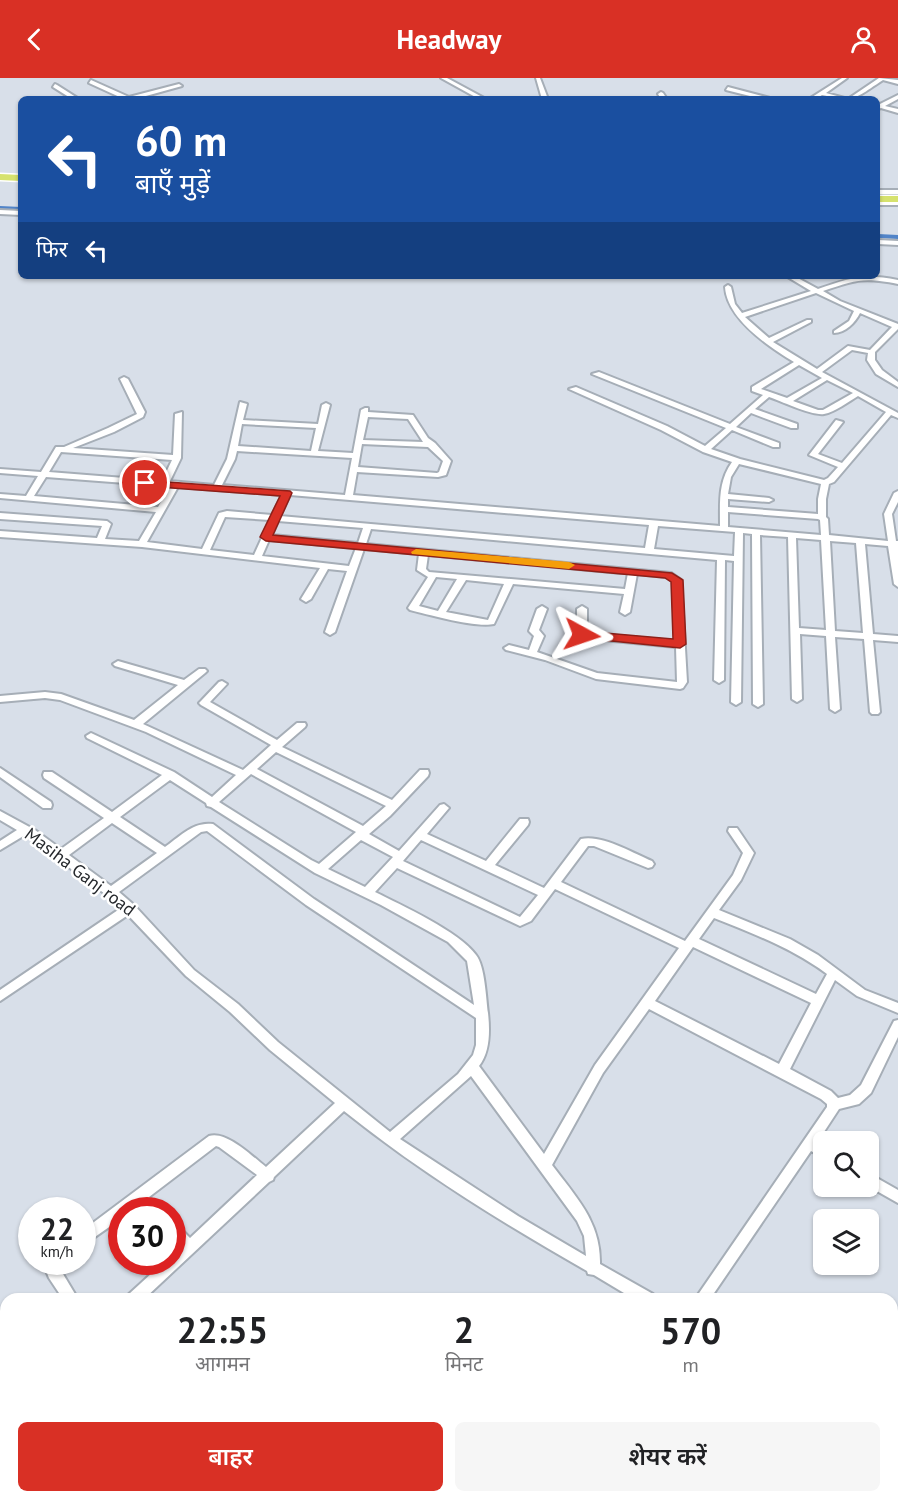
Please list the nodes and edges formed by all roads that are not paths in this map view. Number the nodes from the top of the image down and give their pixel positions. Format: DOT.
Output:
graph roads {
  1 [pos="443,78"];
  2 [pos="538,78"];
  3 [pos="845,78"];
  4 [pos="882,78"];
  5 [pos="91,82"];
  6 [pos="898,82"];
  7 [pos="55,86"];
  8 [pos="179,86"];
  9 [pos="728,89"];
  10 [pos="821,93"];
  11 [pos="71,96"];
  12 [pos="121,96"];
  13 [pos="140,96"];
  14 [pos="477,96"];
  15 [pos="544,96"];
  16 [pos="756,96"];
  17 [pos="816,96"];
  18 [pos="834,96"];
  19 [pos="855,96"];
  20 [pos="898,97"];
  21 [pos="880,106"];
  22 [pos="880,107"];
  23 [pos="898,111"];
  24 [pos="0,172"];
  25 [pos="18,173"];
  26 [pos="0,177"];
  27 [pos="18,178"];
  28 [pos="880,197"];
  29 [pos="898,198"];
  30 [pos="0,212"];
  31 [pos="18,213"];
  32 [pos="880,242"];
  33 [pos="898,243"];
  34 [pos="794,279"];
  35 [pos="845,279"];
  36 [pos="880,279"];
  37 [pos="898,282"];
  38 [pos="728,287"];
  39 [pos="816,291"];
  40 [pos="858,310"];
  41 [pos="741,316"];
  42 [pos="809,321"];
  43 [pos="897,327"];
  44 [pos="836,332"];
  45 [pos="767,342"];
  46 [pos="873,352"];
  47 [pos="798,363"];
  48 [pos="816,373"];
  49 [pos="596,374"];
  50 [pos="124,378"];
  51 [pos="826,378"];
  52 [pos="897,383"];
  53 [pos="573,389"];
  54 [pos="768,394"];
  55 [pos="857,394"];
  56 [pos="786,402"];
  57 [pos="243,404"];
  58 [pos="326,405"];
  59 [pos="750,411"];
  60 [pos="179,414"];
  61 [pos="895,414"];
  62 [pos="239,422"];
  63 [pos="839,422"];
  64 [pos="321,426"];
  65 [pos="794,426"];
  66 [pos="731,428"];
  67 [pos="359,442"];
  68 [pos="432,445"];
  69 [pos="776,445"];
  70 [pos="64,448"];
  71 [pos="234,448"];
  72 [pos="706,450"];
  73 [pos="314,453"];
  74 [pos="357,456"];
  75 [pos="177,458"];
  76 [pos="737,461"];
  77 [pos="843,466"];
  78 [pos="354,469"];
  79 [pos="0,471"];
  80 [pos="42,475"];
  81 [pos="825,483"];
  82 [pos="170,485"];
  83 [pos="217,488"];
  84 [pos="287,493"];
  85 [pos="898,493"];
  86 [pos="0,496"];
  87 [pos="724,496"];
  88 [pos="348,498"];
  89 [pos="28,499"];
  90 [pos="769,500"];
  91 [pos="117,506"];
  92 [pos="725,508"];
  93 [pos="162,510"];
  94 [pos="0,516"];
  95 [pos="275,518"];
  96 [pos="822,518"];
  97 [pos="654,522"];
  98 [pos="107,524"];
  99 [pos="368,526"];
  100 [pos="724,528"];
  101 [pos="739,529"];
  102 [pos="756,531"];
  103 [pos="0,534"];
  104 [pos="792,534"];
  105 [pos="266,537"];
  106 [pos="825,537"];
  107 [pos="100,541"];
  108 [pos="860,541"];
  109 [pos="142,544"];
  110 [pos="895,544"];
  111 [pos="359,547"];
  112 [pos="649,551"];
  113 [pos="205,552"];
  114 [pos="424,552"];
  115 [pos="257,557"];
  116 [pos="721,557"];
  117 [pos="739,559"];
  118 [pos="540,563"];
  119 [pos="325,566"];
  120 [pos="351,569"];
  121 [pos="633,571"];
  122 [pos="433,574"];
  123 [pos="463,577"];
  124 [pos="510,581"];
  125 [pos="534,584"];
  126 [pos="898,584"];
  127 [pos="630,592"];
  128 [pos="306,599"];
  129 [pos="542,609"];
  130 [pos="582,609"];
  131 [pos="625,612"];
  132 [pos="440,615"];
  133 [pos="795,631"];
  134 [pos="330,632"];
  135 [pos="832,634"];
  136 [pos="868,637"];
  137 [pos="898,639"];
  138 [pos="680,644"];
  139 [pos="509,648"];
  140 [pos="532,654"];
  141 [pos="117,664"];
  142 [pos="202,671"];
  143 [pos="719,680"];
  144 [pos="186,684"];
  145 [pos="222,684"];
  146 [pos="0,699"];
  147 [pos="797,699"];
  148 [pos="736,702"];
  149 [pos="758,704"];
  150 [pos="835,709"];
  151 [pos="875,712"];
  152 [pos="135,725"];
  153 [pos="301,725"];
  154 [pos="91,736"];
  155 [pos="277,746"];
  156 [pos="0,772"];
  157 [pos="248,772"];
  158 [pos="424,773"];
  159 [pos="48,775"];
  160 [pos="170,775"];
  161 [pos="211,803"];
  162 [pos="47,805"];
  163 [pos="393,805"];
  164 [pos="444,808"];
  165 [pos="0,815"];
  166 [pos="112,818"];
  167 [pos="524,822"];
  168 [pos="24,830"];
  169 [pos="733,831"];
  170 [pos="363,833"];
  171 [pos="419,835"];
  172 [pos="0,846"];
  173 [pos="165,853"];
  174 [pos="61,855"];
  175 [pos="397,859"];
  176 [pos="648,864"];
  177 [pos="488,867"];
  178 [pos="320,870"];
  179 [pos="553,883"];
  180 [pos="111,892"];
  181 [pos="367,893"];
  182 [pos="545,893"];
  183 [pos="130,908"];
  184 [pos="712,912"];
  185 [pos="690,944"];
  186 [pos="833,973"];
  187 [pos="0,996"];
  188 [pos="819,1001"];
  189 [pos="648,1003"];
  190 [pos="898,1008"];
  191 [pos="482,1016"];
  192 [pos="898,1025"];
  193 [pos="472,1067"];
  194 [pos="782,1071"];
  195 [pos="344,1103"];
  196 [pos="834,1105"];
  197 [pos="390,1140"];
  198 [pos="809,1143"];
  199 [pos="813,1145"];
  200 [pos="545,1166"];
  201 [pos="268,1176"];
  202 [pos="879,1186"];
  203 [pos="139,1197"];
  204 [pos="898,1197"];
  205 [pos="108,1220"];
  206 [pos="96,1229"];
  207 [pos="186,1244"];
  208 [pos="190,1248"];
  209 [pos="593,1269"];
  210 [pos="55,1275"];
  211 [pos="67,1293"];
  212 [pos="141,1293"];
  213 [pos="637,1293"];
  214 [pos="706,1293"];
  1 -- 14 [label="street"];
  2 -- 15 [label="street"];
  3 -- 10 [label="street"];
  4 -- 6 [label="street"];
  4 -- 19 [label="street"];
  5 -- 12 [label="street"];
  7 -- 11 [label="street"];
  8 -- 13 [label="street"];
  9 -- 16 [label="street"];
  10 -- 17 [label="street"];
  10 -- 18 [label="street"];
  20 -- 21 [label="street"];
  22 -- 23 [label="street"];
  24 -- 25 [label="highway"];
  26 -- 27 [label="highway"];
  28 -- 29 [label="highway"];
  30 -- 31 [label="street"];
  32 -- 33 [label="street"];
  34 -- 39 [label="street"];
  35 -- 39 [label="street"];
  36 -- 37 [label="street"];
  38 -- 41 [label="street"];
  39 -- 40 [label="street"];
  39 -- 41 [label="street"];
  40 -- 43 [label="street"];
  40 -- 44 [label="street"];
  41 -- 45 [label="street"];
  42 -- 45 [label="street"];
  43 -- 46 [label="street"];
  45 -- 47 [label="street"];
  46 -- 48 [label="street"];
  46 -- 52 [label="street"];
  47 -- 48 [label="street"];
  47 -- 54 [label="street"];
  48 -- 51 [label="street"];
  49 -- 66 [label="street"];
  50 -- 70 [label="street"];
  51 -- 55 [label="street"];
  51 -- 56 [label="street"];
  53 -- 72 [label="street"];
  54 -- 56 [label="street"];
  54 -- 59 [label="street"];
  55 -- 56 [label="street"];
  55 -- 61 [label="street"];
  57 -- 62 [label="street"];
  58 -- 64 [label="street"];
  59 -- 65 [label="street"];
  59 -- 66 [label="street"];
  60 -- 75 [label="street"];
  61 -- 77 [label="street"];
  62 -- 64 [label="street"];
  62 -- 71 [label="street"];
  63 -- 77 [label="street"];
  64 -- 73 [label="street"];
  66 -- 69 [label="street"];
  66 -- 72 [label="street"];
  67 -- 68 [label="street"];
  67 -- 68 [label="street"];
  67 -- 74 [label="street"];
  68 -- 78 [label="street"];
  70 -- 75 [label="street"];
  70 -- 80 [label="street"];
  71 -- 73 [label="street"];
  71 -- 83 [label="street"];
  72 -- 76 [label="street"];
  73 -- 74 [label="street"];
  74 -- 78 [label="street"];
  75 -- 82 [label="street"];
  76 -- 81 [label="street"];
  76 -- 87 [label="street"];
  77 -- 81 [label="street"];
  78 -- 88 [label="street"];
  79 -- 80 [label="street"];
  80 -- 82 [label="street"];
  80 -- 89 [label="street"];
  81 -- 96 [label="street"];
  82 -- 83 [label="street"];
  82 -- 93 [label="street"];
  83 -- 84 [label="street"];
  84 -- 88 [label="street"];
  84 -- 95 [label="street"];
  85 -- 110 [label="street"];
  86 -- 89 [label="street"];
  87 -- 90 [label="street"];
  87 -- 92 [label="street"];
  88 -- 97 [label="street"];
  89 -- 91 [label="street"];
  91 -- 93 [label="street"];
  91 -- 98 [label="street"];
  92 -- 96 [label="street"];
  92 -- 100 [label="street"];
  93 -- 109 [label="street"];
  94 -- 98 [label="street"];
  95 -- 99 [label="street"];
  95 -- 105 [label="street"];
  95 -- 113 [label="street"];
  96 -- 106 [label="street"];
  97 -- 100 [label="street"];
  97 -- 112 [label="street"];
  98 -- 107 [label="street"];
  99 -- 111 [label="street"];
  99 -- 112 [label="street"];
  100 -- 101 [label="street"];
  101 -- 102 [label="street"];
  101 -- 117 [label="street"];
  102 -- 104 [label="street"];
  102 -- 149 [label="street"];
  103 -- 107 [label="street"];
  104 -- 106 [label="street"];
  104 -- 133 [label="street"];
  105 -- 111 [label="street"];
  105 -- 115 [label="street"];
  106 -- 108 [label="street"];
  106 -- 135 [label="street"];
  107 -- 109 [label="street"];
  108 -- 110 [label="street"];
  108 -- 136 [label="street"];
  109 -- 113 [label="street"];
  110 -- 126 [label="street"];
  111 -- 114 [label="street"];
  111 -- 120 [label="street"];
  112 -- 116 [label="street"];
  113 -- 115 [label="street"];
  114 -- 118 [label="street"];
  114 -- 122 [label="street"];
  115 -- 119 [label="street"];
  116 -- 117 [label="street"];
  116 -- 143 [label="street"];
  117 -- 148 [label="street"];
  118 -- 121 [label="street"];
  118 -- 125 [label="street"];
  119 -- 120 [label="street"];
  119 -- 128 [label="street"];
  120 -- 134 [label="street"];
  121 -- 127 [label="street"];
  121 -- 138 [label="street"];
  122 -- 123 [label="street"];
  122 -- 132 [label="street"];
  123 -- 124 [label="street"];
  123 -- 132 [label="street"];
  124 -- 125 [label="street"];
  124 -- 132 [label="street"];
  125 -- 127 [label="street"];
  127 -- 131 [label="street"];
  129 -- 140 [label="street"];
  130 -- 138 [label="street"];
  133 -- 135 [label="street"];
  133 -- 147 [label="street"];
  135 -- 136 [label="street"];
  135 -- 150 [label="street"];
  136 -- 137 [label="street"];
  136 -- 151 [label="street"];
  138 -- 140 [label="street"];
  139 -- 140 [label="street"];
  141 -- 144 [label="street"];
  142 -- 144 [label="street"];
  144 -- 152 [label="street"];
  145 -- 155 [label="street"];
  146 -- 152 [label="street"];
  152 -- 157 [label="street"];
  153 -- 155 [label="street"];
  154 -- 160 [label="street"];
  155 -- 157 [label="street"];
  155 -- 163 [label="street"];
  156 -- 162 [label="street"];
  157 -- 161 [label="street"];
  157 -- 170 [label="street"];
  158 -- 163 [label="street"];
  159 -- 166 [label="street"];
  160 -- 161 [label="street"];
  160 -- 166 [label="street"];
  161 -- 178 [label="street"];
  163 -- 170 [label="street"];
  164 -- 171 [label="street"];
  165 -- 168 [label="street, Masiha Ganj road"];
  166 -- 173 [label="street"];
  166 -- 174 [label="street"];
  167 -- 177 [label="street"];
  168 -- 172 [label="street"];
  168 -- 174 [label="street, Masiha Ganj road"];
  169 -- 184 [label="street"];
  170 -- 175 [label="street"];
  170 -- 178 [label="street"];
  171 -- 175 [label="street"];
  171 -- 177 [label="street"];
  173 -- 180 [label="street"];
  173 -- 191 [label="street"];
  174 -- 180 [label="street, Masiha Ganj road"];
  175 -- 181 [label="street"];
  175 -- 182 [label="street"];
  176 -- 179 [label="street"];
  177 -- 182 [label="street"];
  178 -- 181 [label="street"];
  179 -- 182 [label="street"];
  179 -- 185 [label="street"];
  180 -- 183 [label="street, Masiha Ganj road"];
  181 -- 191 [label="street"];
  183 -- 187 [label="street"];
  183 -- 195 [label="street, Masiha Ganj road"];
  184 -- 185 [label="street"];
  184 -- 186 [label="street"];
  185 -- 188 [label="street"];
  185 -- 189 [label="street"];
  186 -- 188 [label="street"];
  186 -- 190 [label="street"];
  188 -- 194 [label="street"];
  189 -- 194 [label="street"];
  189 -- 200 [label="street"];
  191 -- 193 [label="street"];
  192 -- 196 [label="street"];
  193 -- 197 [label="street"];
  193 -- 200 [label="street"];
  194 -- 196 [label="street"];
  195 -- 197 [label="street, Masiha Ganj road"];
  195 -- 201 [label="street"];
  196 -- 198 [label="street"];
  197 -- 209 [label="street, Masiha Ganj road"];
  198 -- 199 [label="street"];
  198 -- 214 [label="street"];
  200 -- 209 [label="street"];
  201 -- 203 [label="street"];
  201 -- 208 [label="street"];
  202 -- 204 [label="street"];
  205 -- 206 [label="street"];
  207 -- 208 [label="street"];
  208 -- 212 [label="street"];
  209 -- 213 [label="street, Masiha Ganj road"];
  210 -- 211 [label="street"];
}
